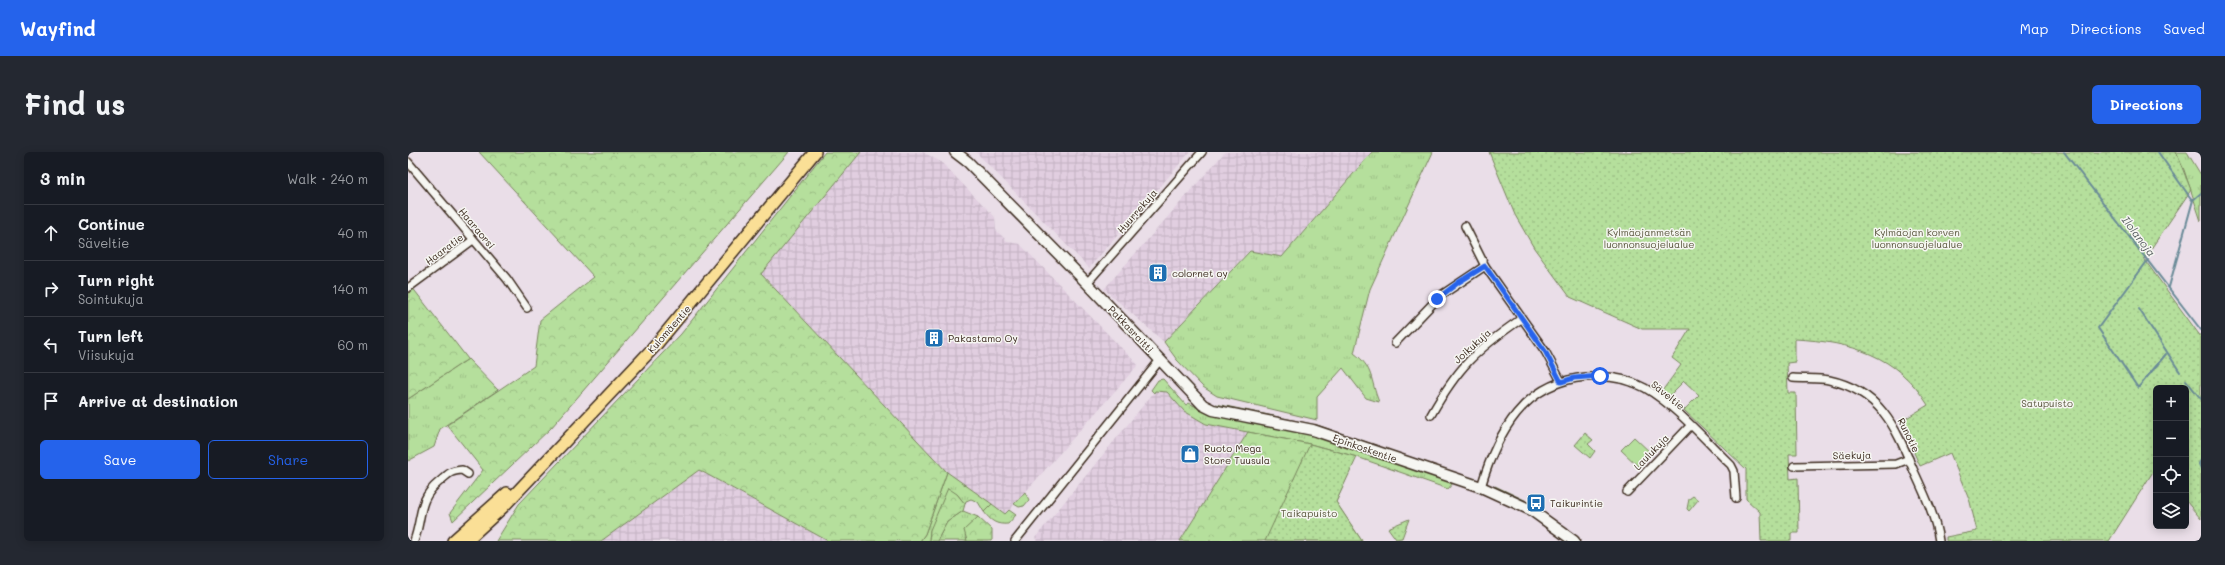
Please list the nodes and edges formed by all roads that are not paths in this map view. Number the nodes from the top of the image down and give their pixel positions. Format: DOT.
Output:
graph roads {
  1 [pos="808,152"];
  2 [pos="815,152"];
  3 [pos="955,152"];
  4 [pos="1202,152"];
  5 [pos="408,162"];
  6 [pos="779,194"];
  7 [pos="1465,226"];
  8 [pos="473,240"];
  9 [pos="1485,266"];
  10 [pos="1087,283"];
  11 [pos="408,288"];
  12 [pos="527,308"];
  13 [pos="1521,319"];
  14 [pos="1396,343"];
  15 [pos="1160,360"];
  16 [pos="1793,378"];
  17 [pos="1561,382"];
  18 [pos="1431,415"];
  19 [pos="1690,426"];
  20 [pos="1910,460"];
  21 [pos="1794,466"];
  22 [pos="468,474"];
  23 [pos="1480,487"];
  24 [pos="1627,492"];
  25 [pos="1736,498"];
  26 [pos="461,540"];
  27 [pos="414,541"];
  28 [pos="1015,541"];
  29 [pos="1574,541"];
  30 [pos="1936,541"];
  1 -- 6 [label="main road, Kulomäentie"];
  2 -- 6 [label="main road, Kulomäentie"];
  3 -- 10 [label="street, Pakkasraitti"];
  4 -- 10 [label="street, Huurrekuja"];
  5 -- 8 [label="street, Haaraorsi"];
  6 -- 26 [label="main road, Kulomäentie"];
  7 -- 9 [label="street"];
  8 -- 11 [label="street, Haaratie"];
  8 -- 12 [label="street, Haaraorsi"];
  9 -- 13 [label="street"];
  9 -- 14 [label="street"];
  10 -- 15 [label="street, Pakkasraitti"];
  13 -- 17 [label="street"];
  13 -- 18 [label="street, Joikukuja"];
  15 -- 23 [label="street, Epinkoskentie"];
  15 -- 28 [label="street, Pakkasraitti"];
  16 -- 20 [label="street, Runotie"];
  17 -- 19 [label="street, Säveltie"];
  17 -- 23 [label="street, Säveltie"];
  19 -- 24 [label="street, Laulukuja"];
  19 -- 25 [label="street, Säveltie"];
  20 -- 21 [label="street, Säekuja"];
  20 -- 30 [label="street, Runotie"];
  22 -- 27 [label="street"];
  23 -- 29 [label="street, Epinkoskentie"];
}
